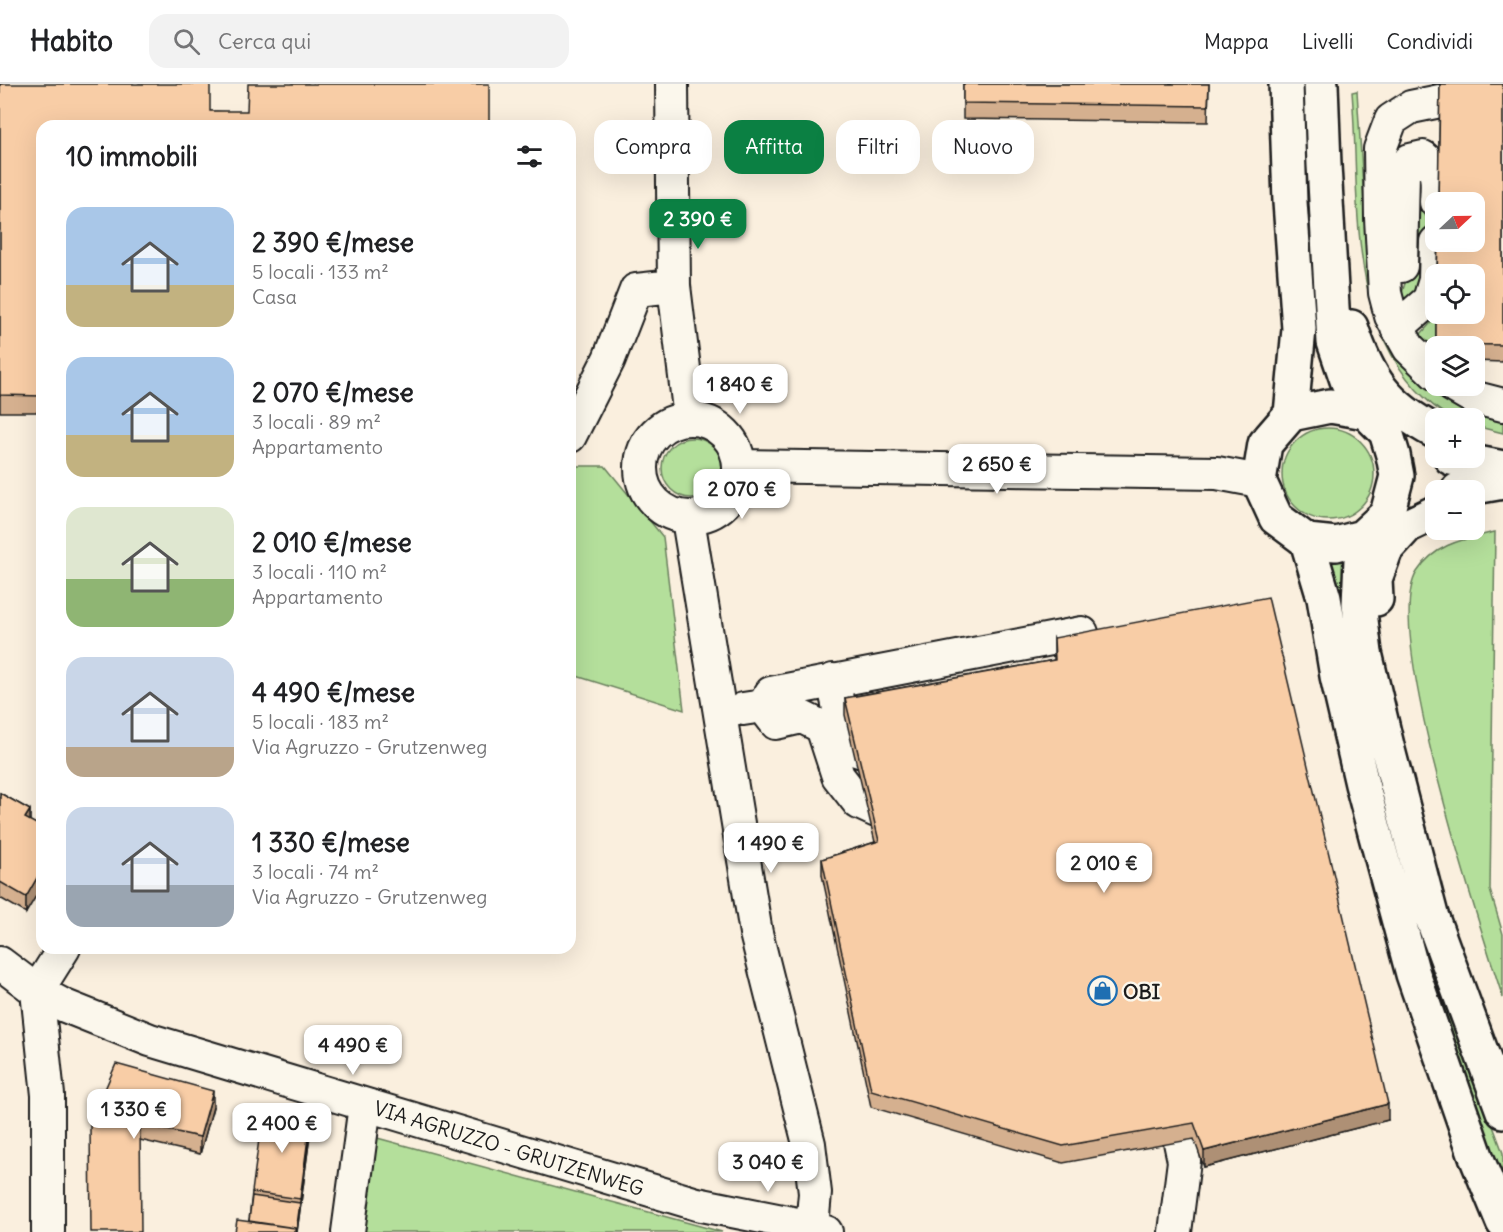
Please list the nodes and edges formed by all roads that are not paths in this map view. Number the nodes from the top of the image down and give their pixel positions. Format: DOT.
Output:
graph roads {
  1 [pos="672,84"];
  2 [pos="1286,84"];
  3 [pos="1321,84"];
  4 [pos="1440,101"];
  5 [pos="1436,192"];
  6 [pos="1436,252"];
  7 [pos="1329,259"];
  8 [pos="674,286"];
  9 [pos="1385,293"];
  10 [pos="1397,328"];
  11 [pos="1425,363"];
  12 [pos="1470,396"];
  13 [pos="1503,405"];
  14 [pos="1291,414"];
  15 [pos="690,418"];
  16 [pos="1376,422"];
  17 [pos="576,424"];
  18 [pos="1425,426"];
  19 [pos="1425,447"];
  20 [pos="1485,453"];
  21 [pos="1503,460"];
  22 [pos="1485,465"];
  23 [pos="740,466"];
  24 [pos="1503,468"];
  25 [pos="1259,481"];
  26 [pos="1503,482"];
  27 [pos="1485,485"];
  28 [pos="1503,488"];
  29 [pos="1485,494"];
  30 [pos="1425,500"];
  31 [pos="1387,514"];
  32 [pos="1425,517"];
  33 [pos="688,519"];
  34 [pos="1362,537"];
  35 [pos="1307,541"];
  36 [pos="1085,648"];
  37 [pos="833,680"];
  38 [pos="763,706"];
  39 [pos="719,713"];
  40 [pos="918,745"];
  41 [pos="1388,750"];
  42 [pos="942,803"];
  43 [pos="60,954"];
  44 [pos="0,963"];
  45 [pos="37,991"];
  46 [pos="365,1105"];
  47 [pos="1502,1105"];
  48 [pos="1180,1142"];
  49 [pos="1503,1222"];
  50 [pos="819,1230"];
  51 [pos="48,1232"];
  52 [pos="348,1232"];
  53 [pos="1175,1232"];
  1 -- 8 [label="street"];
  2 -- 14 [label="main road"];
  3 -- 7 [label="main road"];
  4 -- 9 [label="street"];
  5 -- 9 [label="street"];
  6 -- 10 [label="street"];
  7 -- 16 [label="main road"];
  7 -- 18 [label="main road"];
  8 -- 15 [label="street"];
  8 -- 17 [label="street"];
  9 -- 10 [label="street"];
  10 -- 11 [label="street"];
  12 -- 13 [label="street"];
  14 -- 16 [label="main road"];
  14 -- 25 [label="main road"];
  15 -- 23 [label="street"];
  15 -- 33 [label="street"];
  16 -- 19 [label="main road"];
  16 -- 31 [label="main road"];
  20 -- 21 [label="main road"];
  22 -- 24 [label="main road"];
  23 -- 25 [label="street"];
  23 -- 33 [label="street"];
  25 -- 35 [label="main road"];
  26 -- 27 [label="main road"];
  28 -- 29 [label="main road"];
  30 -- 31 [label="main road"];
  31 -- 34 [label="main road"];
  32 -- 41 [label="main road"];
  33 -- 39 [label="street"];
  34 -- 35 [label="main road"];
  34 -- 41 [label="main road"];
  35 -- 49 [label="main road"];
  36 -- 37 [label="street"];
  37 -- 38 [label="street"];
  37 -- 40 [label="street"];
  38 -- 39 [label="street"];
  38 -- 42 [label="street"];
  39 -- 50 [label="street"];
  41 -- 47 [label="main road"];
  43 -- 45 [label="street"];
  44 -- 45 [label="street, VIA AGRUZZO - GRUTZENWEG"];
  45 -- 46 [label="street, VIA AGRUZZO - GRUTZENWEG"];
  45 -- 51 [label="street"];
  46 -- 50 [label="street, VIA AGRUZZO - GRUTZENWEG"];
  46 -- 52 [label="street"];
  48 -- 53 [label="street"];
}
